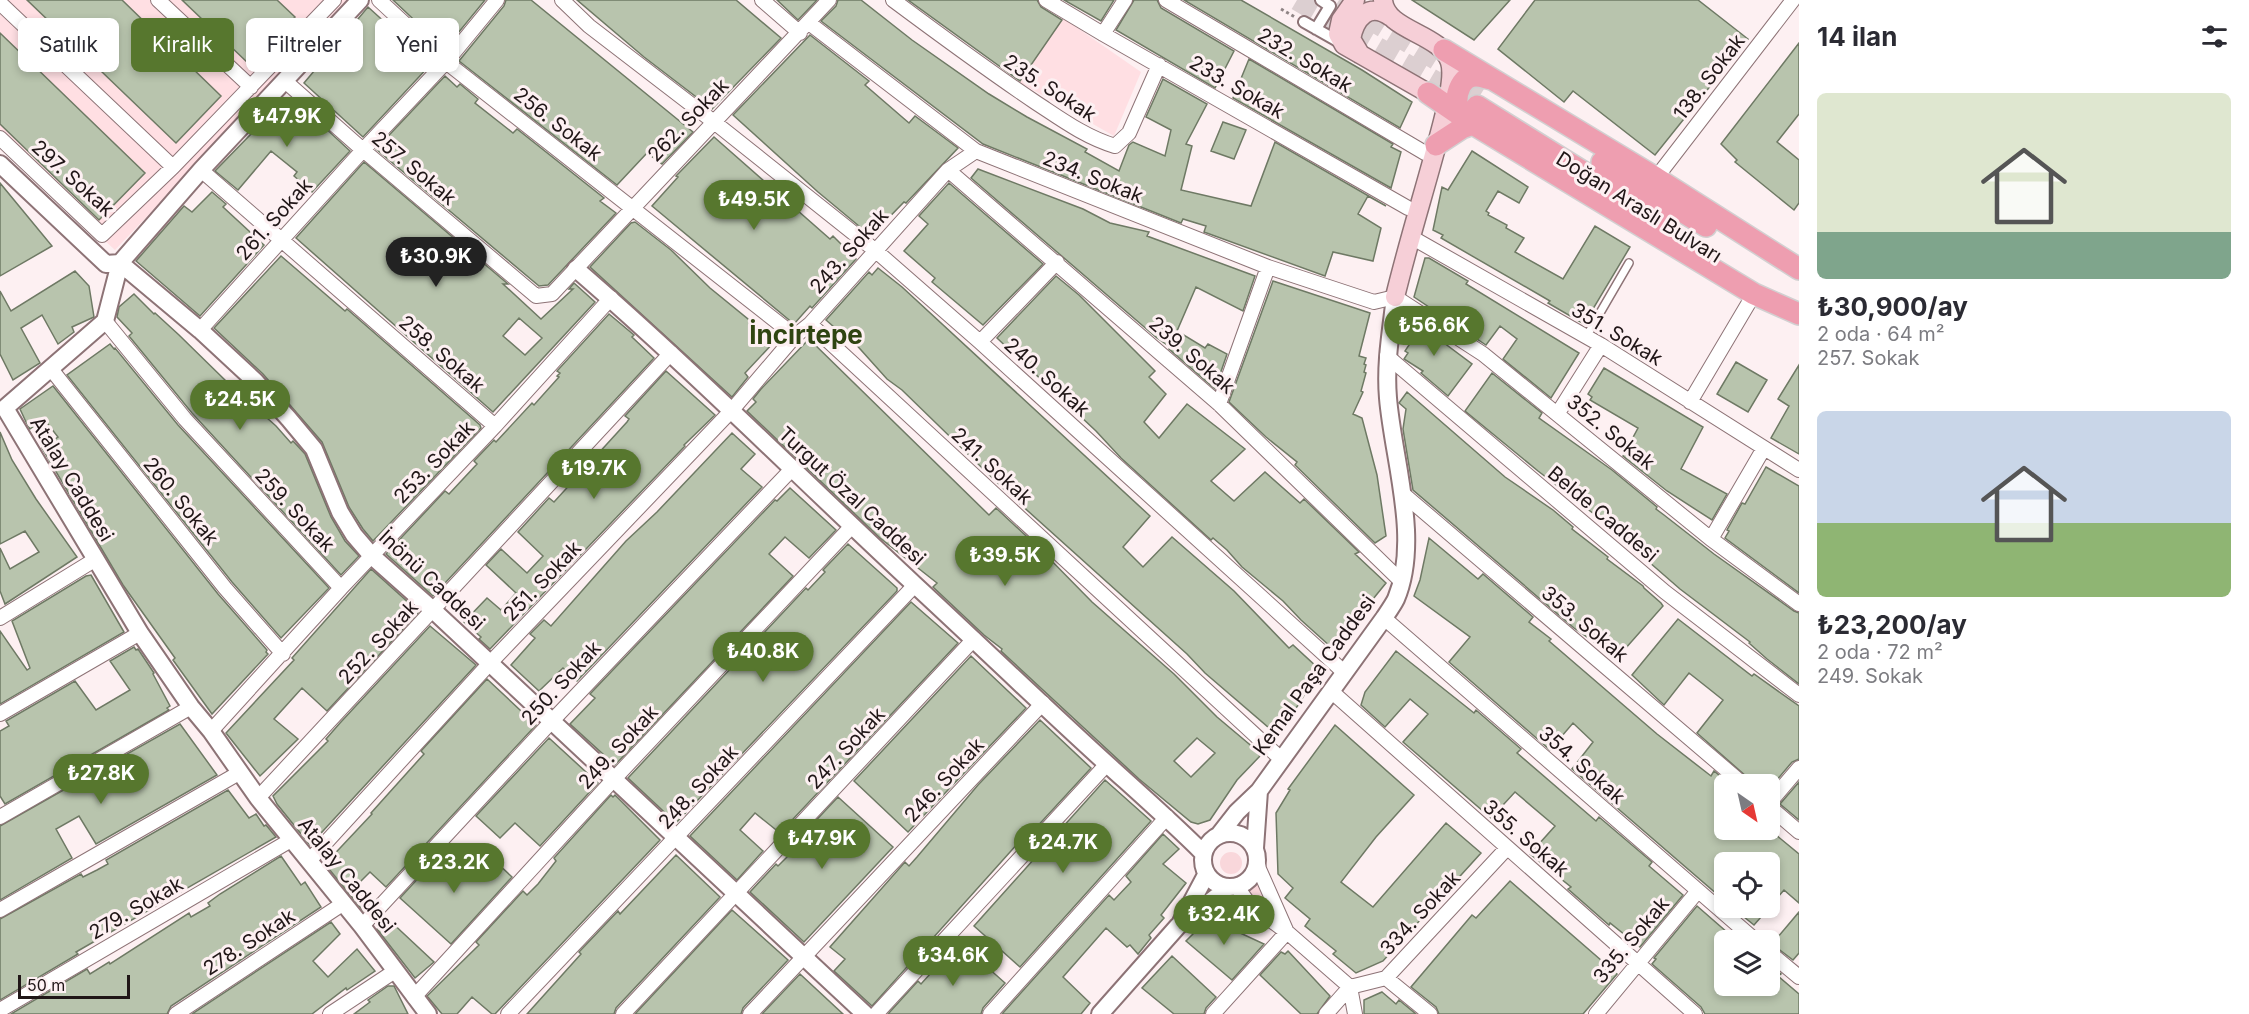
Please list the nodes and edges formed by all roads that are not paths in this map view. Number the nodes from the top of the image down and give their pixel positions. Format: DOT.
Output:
graph roads {
  1 [pos="158,0"];
  2 [pos="314,0"];
  3 [pos="360,0"];
  4 [pos="379,0"];
  5 [pos="497,0"];
  6 [pos="562,0"];
  7 [pos="762,0"];
  8 [pos="829,0"];
  9 [pos="892,0"];
  10 [pos="1046,0"];
  11 [pos="1125,0"];
  12 [pos="1166,0"];
  13 [pos="1321,0"];
  14 [pos="1355,0"];
  15 [pos="1383,0"];
  16 [pos="1793,0"];
  17 [pos="0,3"];
  18 [pos="329,5"];
  19 [pos="1390,17"];
  20 [pos="398,18"];
  21 [pos="1304,22"];
  22 [pos="804,28"];
  23 [pos="1316,29"];
  24 [pos="1103,34"];
  25 [pos="1344,45"];
  26 [pos="459,46"];
  27 [pos="1444,50"];
  28 [pos="1360,54"];
  29 [pos="1159,65"];
  30 [pos="437,72"];
  31 [pos="459,72"];
  32 [pos="1451,77"];
  33 [pos="285,81"];
  34 [pos="251,87"];
  35 [pos="1428,93"];
  36 [pos="1482,99"];
  37 [pos="1446,106"];
  38 [pos="714,122"];
  39 [pos="0,138"];
  40 [pos="1431,149"];
  41 [pos="363,150"];
  42 [pos="976,151"];
  43 [pos="0,164"];
  44 [pos="173,167"];
  45 [pos="201,170"];
  46 [pos="948,170"];
  47 [pos="1656,178"];
  48 [pos="632,207"];
  49 [pos="1408,208"];
  50 [pos="1411,237"];
  51 [pos="281,241"];
  52 [pos="876,251"];
  53 [pos="1057,262"];
  54 [pos="120,263"];
  55 [pos="1629,264"];
  56 [pos="1268,267"];
  57 [pos="576,269"];
  58 [pos="1799,269"];
  59 [pos="1799,282"];
  60 [pos="1754,294"];
  61 [pos="1395,297"];
  62 [pos="611,298"];
  63 [pos="1795,313"];
  64 [pos="105,321"];
  65 [pos="810,324"];
  66 [pos="200,330"];
  67 [pos="795,336"];
  68 [pos="1586,337"];
  69 [pos="980,342"];
  70 [pos="1601,345"];
  71 [pos="671,353"];
  72 [pos="1387,356"];
  73 [pos="51,369"];
  74 [pos="2,401"];
  75 [pos="1690,402"];
  76 [pos="1219,404"];
  77 [pos="732,410"];
  78 [pos="1558,413"];
  79 [pos="495,426"];
  80 [pos="1764,448"];
  81 [pos="791,470"];
  82 [pos="1799,470"];
  83 [pos="1402,493"];
  84 [pos="852,526"];
  85 [pos="1710,539"];
  86 [pos="372,556"];
  87 [pos="96,560"];
  88 [pos="1401,581"];
  89 [pos="915,585"];
  90 [pos="341,588"];
  91 [pos="1799,604"];
  92 [pos="434,611"];
  93 [pos="0,617"];
  94 [pos="1384,618"];
  95 [pos="140,633"];
  96 [pos="974,639"];
  97 [pos="283,654"];
  98 [pos="490,663"];
  99 [pos="1345,673"];
  100 [pos="1331,691"];
  101 [pos="1799,695"];
  102 [pos="1043,704"];
  103 [pos="191,706"];
  104 [pos="0,714"];
  105 [pos="551,722"];
  106 [pos="211,731"];
  107 [pos="1281,759"];
  108 [pos="1107,764"];
  109 [pos="1799,768"];
  110 [pos="239,773"];
  111 [pos="1731,774"];
  112 [pos="614,779"];
  113 [pos="1780,790"];
  114 [pos="1259,791"];
  115 [pos="258,798"];
  116 [pos="1780,816"];
  117 [pos="0,817"];
  118 [pos="1167,817"];
  119 [pos="1799,832"];
  120 [pos="1219,835"];
  121 [pos="676,838"];
  122 [pos="291,840"];
  123 [pos="1507,848"];
  124 [pos="1203,853"];
  125 [pos="1256,853"];
  126 [pos="309,861"];
  127 [pos="1206,875"];
  128 [pos="1232,888"];
  129 [pos="1697,892"];
  130 [pos="736,894"];
  131 [pos="344,903"];
  132 [pos="0,910"];
  133 [pos="362,926"];
  134 [pos="1178,926"];
  135 [pos="1743,930"];
  136 [pos="1287,932"];
  137 [pos="804,958"];
  138 [pos="1780,960"];
  139 [pos="1639,963"];
  140 [pos="395,971"];
  141 [pos="1797,971"];
  142 [pos="1386,978"];
  143 [pos="1350,987"];
  144 [pos="414,997"];
  145 [pos="0,1010"];
  146 [pos="176,1014"];
  147 [pos="330,1014"];
  148 [pos="428,1014"];
  149 [pos="508,1014"];
  150 [pos="623,1014"];
  151 [pos="750,1014"];
  152 [pos="865,1014"];
  153 [pos="876,1014"];
  154 [pos="990,1014"];
  155 [pos="1100,1014"];
  156 [pos="1213,1014"];
  157 [pos="1326,1014"];
  158 [pos="1355,1014"];
  159 [pos="1430,1014"];
  160 [pos="1596,1014"];
  161 [pos="1695,1014"];
  1 -- 34 [label="street"];
  2 -- 18 [label="street"];
  3 -- 33 [label="street"];
  4 -- 20 [label="street, 256. Sokak"];
  5 -- 26 [label="street, 261. Sokak"];
  6 -- 38 [label="street, 240. Sokak"];
  7 -- 22 [label="street, 234. Sokak"];
  8 -- 22 [label="street, 262. Sokak"];
  9 -- 29 [label="street, 235. Sokak"];
  10 -- 24 [label="street, 233. Sokak"];
  11 -- 24 [label="street"];
  12 -- 40 [label="street, 232. Sokak"];
  13 -- 23 [label="street"];
  14 -- 25 [label="main road"];
  15 -- 19 [label="main road"];
  16 -- 47 [label="street, 138. Sokak"];
  17 -- 44 [label="street"];
  18 -- 34 [label="street"];
  19 -- 27 [label="main road"];
  19 -- 28 [label="main road"];
  21 -- 23 [label="street"];
  22 -- 38 [label="street, 262. Sokak"];
  22 -- 42 [label="street, 234. Sokak"];
  23 -- 25 [label="street"];
  24 -- 29 [label="street, 233. Sokak"];
  25 -- 28 [label="main road"];
  27 -- 32 [label="main road"];
  27 -- 36 [label="main road"];
  28 -- 35 [label="main road"];
  29 -- 49 [label="street, 233. Sokak"];
  30 -- 41 [label="street, 261. Sokak"];
  31 -- 48 [label="street, 256. Sokak"];
  32 -- 35 [label="main road"];
  32 -- 37 [label="main road"];
  33 -- 41 [label="street, 257. Sokak"];
  33 -- 45 [label="street"];
  34 -- 44 [label="street"];
  35 -- 37 [label="main road"];
  35 -- 40 [label="main road, Kemal Paşa Caddesi"];
  36 -- 37 [label="main road"];
  36 -- 40 [label="main road"];
  36 -- 47 [label="main road"];
  36 -- 59 [label="main road, Doğan Araslı Bulvarı"];
  36 -- 60 [label="main road"];
  36 -- 63 [label="main road, Doğan Araslı Bulvarı"];
  37 -- 40 [label="main road"];
  38 -- 48 [label="street, 262. Sokak"];
  38 -- 52 [label="street, 240. Sokak"];
  39 -- 44 [label="street, 297. Sokak"];
  40 -- 49 [label="main road, Kemal Paşa Caddesi"];
  40 -- 50 [label="main road, Kemal Paşa Caddesi"];
  41 -- 51 [label="street, 261. Sokak"];
  41 -- 57 [label="street, 257. Sokak"];
  42 -- 46 [label="street, 243. Sokak"];
  42 -- 56 [label="street, 234. Sokak"];
  43 -- 54 [label="street, İnönü Caddesi"];
  45 -- 51 [label="street, 258. Sokak"];
  45 -- 54 [label="street"];
  46 -- 52 [label="street, 243. Sokak"];
  46 -- 53 [label="street, 239. Sokak"];
  47 -- 58 [label="main road"];
  48 -- 57 [label="street, 262. Sokak"];
  48 -- 67 [label="street"];
  49 -- 61 [label="main road, Kemal Paşa Caddesi"];
  50 -- 61 [label="main road, Kemal Paşa Caddesi"];
  50 -- 68 [label="street, 351. Sokak"];
  51 -- 66 [label="street, 261. Sokak"];
  51 -- 79 [label="street, 258. Sokak"];
  52 -- 65 [label="street, 243. Sokak"];
  52 -- 69 [label="street, 240. Sokak"];
  53 -- 69 [label="street"];
  53 -- 76 [label="street, 239. Sokak"];
  54 -- 64 [label="street"];
  54 -- 66 [label="street, İnönü Caddesi"];
  55 -- 68 [label="lane"];
  56 -- 61 [label="street, 234. Sokak"];
  56 -- 76 [label="street"];
  57 -- 62 [label="street, Turgut Özal Caddesi"];
  60 -- 63 [label="main road"];
  60 -- 75 [label="street"];
  61 -- 72 [label="street, Kemal Paşa Caddesi"];
  61 -- 78 [label="street, 352. Sokak"];
  62 -- 71 [label="street, Turgut Özal Caddesi"];
  62 -- 79 [label="street, 253. Sokak"];
  64 -- 73 [label="street, Atalay Caddesi"];
  64 -- 90 [label="street, 259. Sokak"];
  65 -- 67 [label="street, 243. Sokak"];
  65 -- 107 [label="street, 241. Sokak"];
  66 -- 86 [label="street, İnönü Caddesi"];
  67 -- 77 [label="street, 243. Sokak"];
  68 -- 70 [label="street, 351. Sokak"];
  69 -- 99 [label="street, 240. Sokak"];
  70 -- 75 [label="street, 351. Sokak"];
  70 -- 78 [label="street"];
  71 -- 77 [label="street, Turgut Özal Caddesi"];
  71 -- 92 [label="street, 252. Sokak"];
  72 -- 83 [label="street, Kemal Paşa Caddesi"];
  72 -- 101 [label="street, Belde Caddesi"];
  73 -- 74 [label="street, Atalay Caddesi"];
  73 -- 97 [label="street, 260. Sokak"];
  74 -- 87 [label="street, Atalay Caddesi"];
  75 -- 80 [label="street, 351. Sokak"];
  76 -- 88 [label="street, 239. Sokak"];
  77 -- 81 [label="street, Turgut Özal Caddesi"];
  77 -- 98 [label="street, 251. Sokak"];
  78 -- 85 [label="street, 352. Sokak"];
  79 -- 86 [label="street, 253. Sokak"];
  80 -- 82 [label="street, 351. Sokak"];
  80 -- 85 [label="street"];
  81 -- 84 [label="street, Turgut Özal Caddesi"];
  81 -- 105 [label="street, 250. Sokak"];
  83 -- 88 [label="street, Kemal Paşa Caddesi"];
  83 -- 111 [label="street, 353. Sokak"];
  84 -- 89 [label="street, Turgut Özal Caddesi"];
  84 -- 112 [label="street, 249. Sokak"];
  85 -- 91 [label="street, 352. Sokak"];
  86 -- 90 [label="street, 253. Sokak"];
  86 -- 92 [label="street, İnönü Caddesi"];
  87 -- 93 [label="street"];
  87 -- 95 [label="street, Atalay Caddesi"];
  88 -- 94 [label="street, Kemal Paşa Caddesi"];
  89 -- 96 [label="street, Turgut Özal Caddesi"];
  89 -- 121 [label="street, 248. Sokak"];
  90 -- 97 [label="street, 253. Sokak"];
  92 -- 98 [label="street, İnönü Caddesi"];
  92 -- 115 [label="street, 252. Sokak"];
  94 -- 99 [label="street, Kemal Paşa Caddesi"];
  94 -- 129 [label="street, 354. Sokak"];
  95 -- 103 [label="street, Atalay Caddesi"];
  95 -- 104 [label="street"];
  96 -- 102 [label="street, Turgut Özal Caddesi"];
  96 -- 130 [label="street, 247. Sokak"];
  97 -- 106 [label="street, 253. Sokak"];
  98 -- 105 [label="street, İnönü Caddesi"];
  98 -- 126 [label="street, 251. Sokak"];
  99 -- 100 [label="street, Kemal Paşa Caddesi"];
  100 -- 107 [label="street, Kemal Paşa Caddesi"];
  100 -- 123 [label="street, 355. Sokak"];
  102 -- 108 [label="street, Turgut Özal Caddesi"];
  102 -- 137 [label="street, 246. Sokak"];
  103 -- 106 [label="street, Atalay Caddesi"];
  103 -- 117 [label="street"];
  105 -- 112 [label="street, İnönü Caddesi"];
  105 -- 133 [label="street, 250. Sokak"];
  106 -- 110 [label="street, Atalay Caddesi"];
  107 -- 114 [label="street, Kemal Paşa Caddesi"];
  108 -- 118 [label="street, Turgut Özal Caddesi"];
  108 -- 153 [label="street"];
  109 -- 113 [label="street"];
  110 -- 115 [label="street, Atalay Caddesi"];
  110 -- 132 [label="street"];
  112 -- 121 [label="street, İnönü Caddesi"];
  112 -- 144 [label="street, 249. Sokak"];
  114 -- 120 [label="street, Kemal Paşa Caddesi"];
  114 -- 125 [label="street"];
  115 -- 122 [label="street, Atalay Caddesi"];
  116 -- 119 [label="street"];
  118 -- 124 [label="street, Turgut Özal Caddesi"];
  118 -- 154 [label="street"];
  120 -- 124 [label="street"];
  120 -- 125 [label="street"];
  121 -- 130 [label="street, İnönü Caddesi"];
  121 -- 149 [label="street, 248. Sokak"];
  122 -- 126 [label="street, Atalay Caddesi"];
  122 -- 145 [label="street, 279. Sokak"];
  123 -- 139 [label="street, 355. Sokak"];
  123 -- 142 [label="street, 334. Sokak"];
  124 -- 127 [label="street"];
  125 -- 128 [label="street"];
  125 -- 136 [label="street"];
  126 -- 131 [label="street, Atalay Caddesi"];
  127 -- 128 [label="street"];
  127 -- 134 [label="street"];
  128 -- 134 [label="street"];
  128 -- 136 [label="street"];
  129 -- 135 [label="street, 354. Sokak"];
  129 -- 139 [label="street, 335. Sokak"];
  130 -- 137 [label="street, İnönü Caddesi"];
  130 -- 150 [label="street, 247. Sokak"];
  131 -- 133 [label="street, Atalay Caddesi"];
  131 -- 146 [label="street, 278. Sokak"];
  133 -- 140 [label="street, Atalay Caddesi"];
  134 -- 155 [label="street"];
  136 -- 143 [label="street"];
  136 -- 156 [label="street"];
  137 -- 151 [label="street, 246. Sokak"];
  137 -- 152 [label="street, İnönü Caddesi"];
  138 -- 141 [label="street"];
  139 -- 160 [label="street, 335. Sokak"];
  139 -- 161 [label="street, 355. Sokak"];
  140 -- 144 [label="street, Atalay Caddesi"];
  140 -- 147 [label="street"];
  142 -- 143 [label="street, 334. Sokak"];
  142 -- 159 [label="street"];
  143 -- 157 [label="street"];
  143 -- 158 [label="street"];
  144 -- 148 [label="street, Atalay Caddesi"];
}
